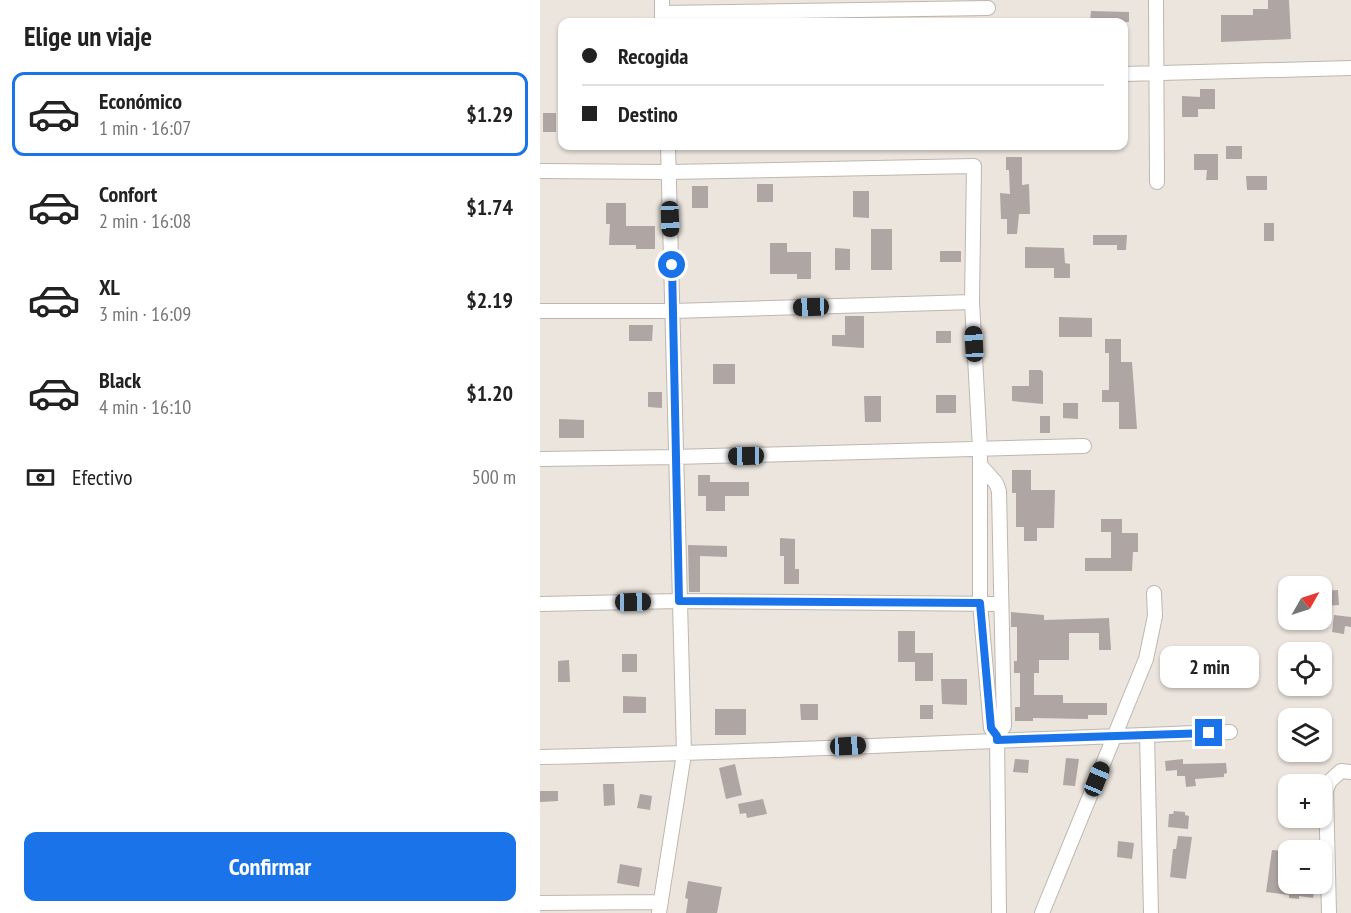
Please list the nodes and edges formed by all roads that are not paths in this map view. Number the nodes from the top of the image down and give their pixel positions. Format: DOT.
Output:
graph roads {
  1 [pos="1156,0"];
  2 [pos="988,8"];
  3 [pos="662,12"];
  4 [pos="1351,68"];
  5 [pos="1156,73"];
  6 [pos="1128,74"];
  7 [pos="668,150"];
  8 [pos="540,171"];
  9 [pos="669,172"];
  10 [pos="1157,182"];
  11 [pos="972,302"];
  12 [pos="540,311"];
  13 [pos="673,311"];
  14 [pos="1084,446"];
  15 [pos="980,449"];
  16 [pos="675,458"];
  17 [pos="540,459"];
  18 [pos="980,465"];
  19 [pos="1154,593"];
  20 [pos="679,601"];
  21 [pos="980,603"];
  22 [pos="540,604"];
  23 [pos="1000,604"];
  24 [pos="1230,732"];
  25 [pos="1147,735"];
  26 [pos="1115,736"];
  27 [pos="997,738"];
  28 [pos="684,754"];
  29 [pos="540,757"];
  30 [pos="1351,772"];
  31 [pos="540,903"];
  32 [pos="660,907"];
  33 [pos="999,913"];
  34 [pos="1042,913"];
  35 [pos="1151,913"];
  36 [pos="1329,913"];
  1 -- 5 [label="street"];
  2 -- 3 [label="street"];
  4 -- 5 [label="street"];
  5 -- 6 [label="street"];
  5 -- 10 [label="street"];
  7 -- 9 [label="street"];
  8 -- 9 [label="street"];
  9 -- 11 [label="street"];
  9 -- 13 [label="street"];
  11 -- 13 [label="street"];
  11 -- 15 [label="street"];
  12 -- 13 [label="street"];
  13 -- 16 [label="street"];
  14 -- 15 [label="street"];
  15 -- 16 [label="street"];
  15 -- 18 [label="street"];
  16 -- 17 [label="street"];
  16 -- 20 [label="street"];
  18 -- 21 [label="street"];
  18 -- 23 [label="street"];
  19 -- 26 [label="street"];
  20 -- 21 [label="street"];
  20 -- 22 [label="street"];
  20 -- 28 [label="street"];
  21 -- 23 [label="street"];
  21 -- 27 [label="street"];
  23 -- 27 [label="street"];
  24 -- 25 [label="street"];
  25 -- 26 [label="street"];
  25 -- 35 [label="street"];
  26 -- 27 [label="street"];
  26 -- 34 [label="street"];
  27 -- 28 [label="street"];
  27 -- 33 [label="street"];
  28 -- 29 [label="street"];
  28 -- 32 [label="street"];
  30 -- 36 [label="street"];
  31 -- 32 [label="street"];
}
